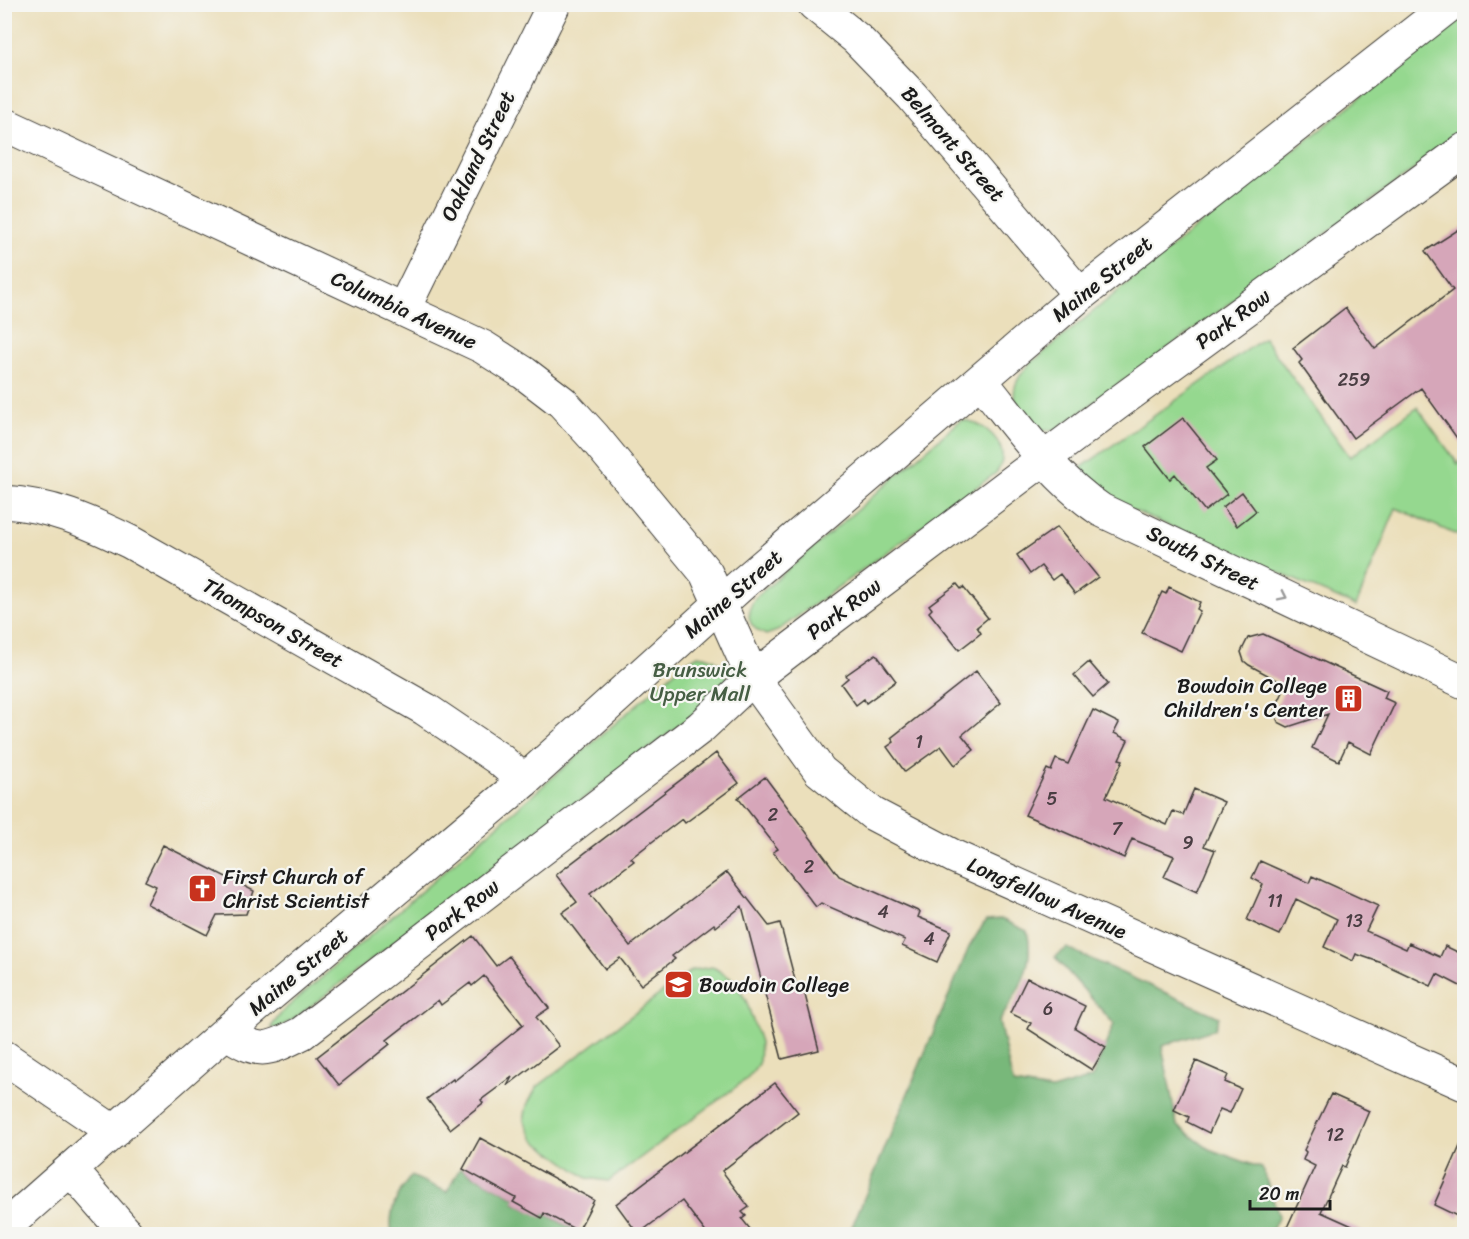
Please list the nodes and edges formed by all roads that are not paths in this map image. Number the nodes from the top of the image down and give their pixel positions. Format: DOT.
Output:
graph roads {
  1 [pos="554,4"];
  2 [pos="814,4"];
  3 [pos="1451,4"];
  4 [pos="4,124"];
  5 [pos="1464,150"];
  6 [pos="1080,295"];
  7 [pos="404,308"];
  8 [pos="981,381"];
  9 [pos="1045,457"];
  10 [pos="4,502"];
  11 [pos="721,604"];
  12 [pos="753,678"];
  13 [pos="1464,682"];
  14 [pos="524,781"];
  15 [pos="226,1032"];
  16 [pos="4,1057"];
  17 [pos="1464,1084"];
  18 [pos="114,1132"];
  19 [pos="71,1170"];
  20 [pos="4,1228"];
  21 [pos="127,1234"];
  1 -- 7 [label="street, Oakland Street"];
  2 -- 6 [label="street, Belmont Street"];
  3 -- 6 [label="street, Maine Street"];
  4 -- 7 [label="street, Columbia Avenue"];
  5 -- 9 [label="street, Park Row"];
  6 -- 8 [label="street, Maine Street"];
  7 -- 11 [label="street, Columbia Avenue"];
  8 -- 9 [label="street, South Street"];
  8 -- 11 [label="street, Maine Street"];
  9 -- 12 [label="street, Park Row"];
  9 -- 13 [label="street, South Street, one-way"];
  10 -- 14 [label="street, Thompson Street"];
  11 -- 12 [label="street, Longfellow Avenue"];
  11 -- 14 [label="street, Maine Street"];
  12 -- 15 [label="street, Park Row"];
  12 -- 17 [label="street, Longfellow Avenue"];
  14 -- 15 [label="street, Maine Street"];
  15 -- 18 [label="street, Maine Street"];
  16 -- 18 [label="street"];
  18 -- 19 [label="street, Maine Street"];
  19 -- 20 [label="street, Maine Street"];
  19 -- 21 [label="street"];
}
